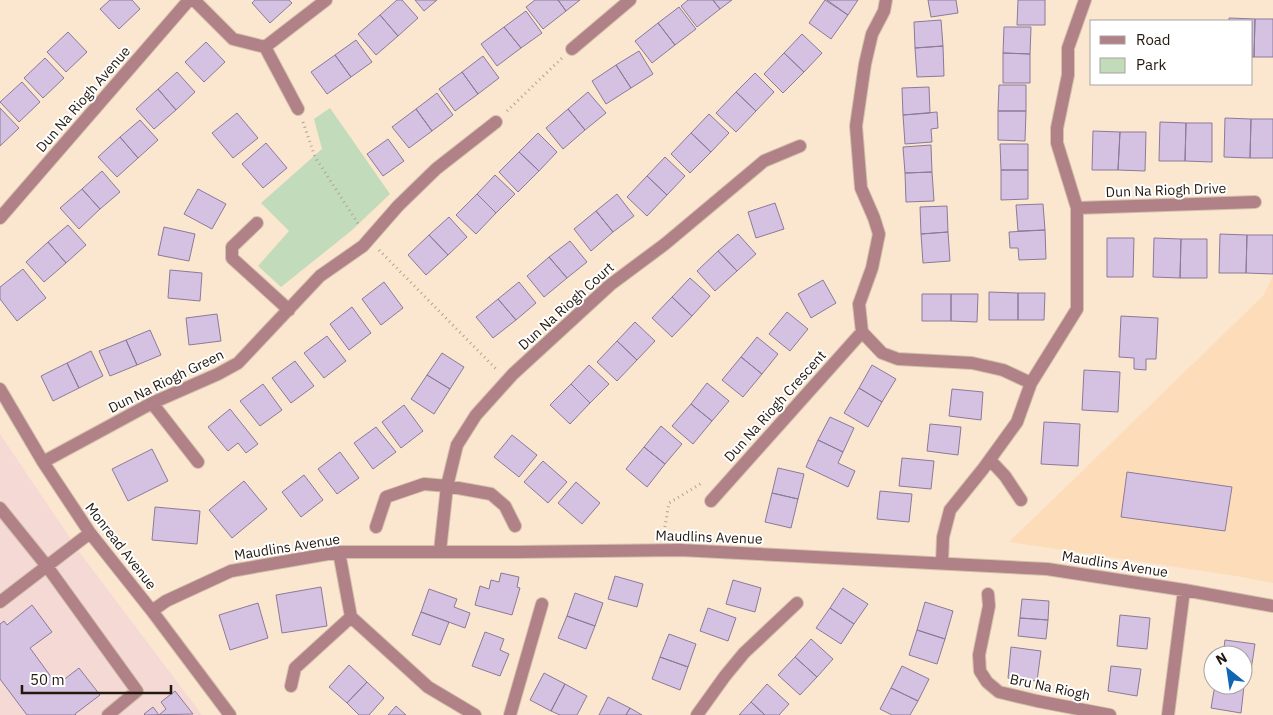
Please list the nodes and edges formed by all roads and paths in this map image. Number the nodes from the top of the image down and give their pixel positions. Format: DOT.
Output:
graph roads {
  1 [pos="188,0"];
  2 [pos="194,0"];
  3 [pos="326,0"];
  4 [pos="630,0"];
  5 [pos="886,0"];
  6 [pos="1086,0"];
  7 [pos="265,47"];
  8 [pos="572,49"];
  9 [pos="298,109"];
  10 [pos="496,122"];
  11 [pos="800,146"];
  12 [pos="1255,202"];
  13 [pos="1077,208"];
  14 [pos="0,218"];
  15 [pos="257,223"];
  16 [pos="369,240"];
  17 [pos="289,310"];
  18 [pos="862,332"];
  19 [pos="508,380"];
  20 [pos="1031,383"];
  21 [pos="0,389"];
  22 [pos="152,403"];
  23 [pos="990,460"];
  24 [pos="43,462"];
  25 [pos="198,462"];
  26 [pos="702,483"];
  27 [pos="447,486"];
  28 [pos="1020,500"];
  29 [pos="711,501"];
  30 [pos="0,508"];
  31 [pos="515,526"];
  32 [pos="376,527"];
  33 [pos="664,532"];
  34 [pos="90,533"];
  35 [pos="440,551"];
  36 [pos="339,552"];
  37 [pos="942,563"];
  38 [pos="46,566"];
  39 [pos="1184,590"];
  40 [pos="988,594"];
  41 [pos="0,602"];
  42 [pos="797,603"];
  43 [pos="542,604"];
  44 [pos="1273,606"];
  45 [pos="152,611"];
  46 [pos="351,618"];
  47 [pos="291,686"];
  48 [pos="108,715"];
  49 [pos="230,715"];
  50 [pos="475,715"];
  51 [pos="510,715"];
  52 [pos="697,715"];
  53 [pos="1110,715"];
  54 [pos="1168,715"];
  1 -- 14 [label="street, Dun Na Riogh Avenue"];
  2 -- 7 [label="street"];
  3 -- 7 [label="street"];
  4 -- 8 [label="street"];
  5 -- 18 [label="street"];
  6 -- 13 [label="street"];
  7 -- 9 [label="street"];
  8 -- 10 [label="path"];
  9 -- 16 [label="path"];
  10 -- 16 [label="street, Dun Na Riogh Green"];
  11 -- 19 [label="street, Dun Na Riogh Court"];
  12 -- 13 [label="street, Dun Na Riogh Drive"];
  13 -- 20 [label="street"];
  15 -- 17 [label="street"];
  16 -- 17 [label="street, Dun Na Riogh Green"];
  16 -- 19 [label="path"];
  17 -- 22 [label="street, Dun Na Riogh Green"];
  18 -- 20 [label="street"];
  18 -- 29 [label="street, Dun Na Riogh Crescent"];
  19 -- 27 [label="street, Dun Na Riogh Court"];
  20 -- 23 [label="street"];
  21 -- 24 [label="street, Monread Avenue"];
  22 -- 24 [label="street, Dun Na Riogh Green"];
  22 -- 25 [label="street"];
  23 -- 28 [label="street"];
  23 -- 37 [label="street"];
  24 -- 34 [label="street, Monread Avenue"];
  26 -- 33 [label="path"];
  27 -- 31 [label="street"];
  27 -- 32 [label="street"];
  27 -- 35 [label="street, Dun Na Riogh Court"];
  30 -- 38 [label="street"];
  34 -- 38 [label="street"];
  34 -- 45 [label="street, Monread Avenue"];
  35 -- 36 [label="street, Maudlins Avenue"];
  35 -- 37 [label="street, Maudlins Avenue"];
  36 -- 45 [label="street, Maudlins Avenue"];
  36 -- 46 [label="street"];
  37 -- 39 [label="street, Maudlins Avenue"];
  38 -- 41 [label="street"];
  38 -- 48 [label="street"];
  39 -- 44 [label="street, Maudlins Avenue"];
  39 -- 54 [label="street"];
  40 -- 53 [label="street, Bru Na Riogh"];
  42 -- 52 [label="street"];
  43 -- 51 [label="street"];
  45 -- 49 [label="street, Monread Avenue"];
  46 -- 47 [label="street"];
  46 -- 50 [label="street"];
}
